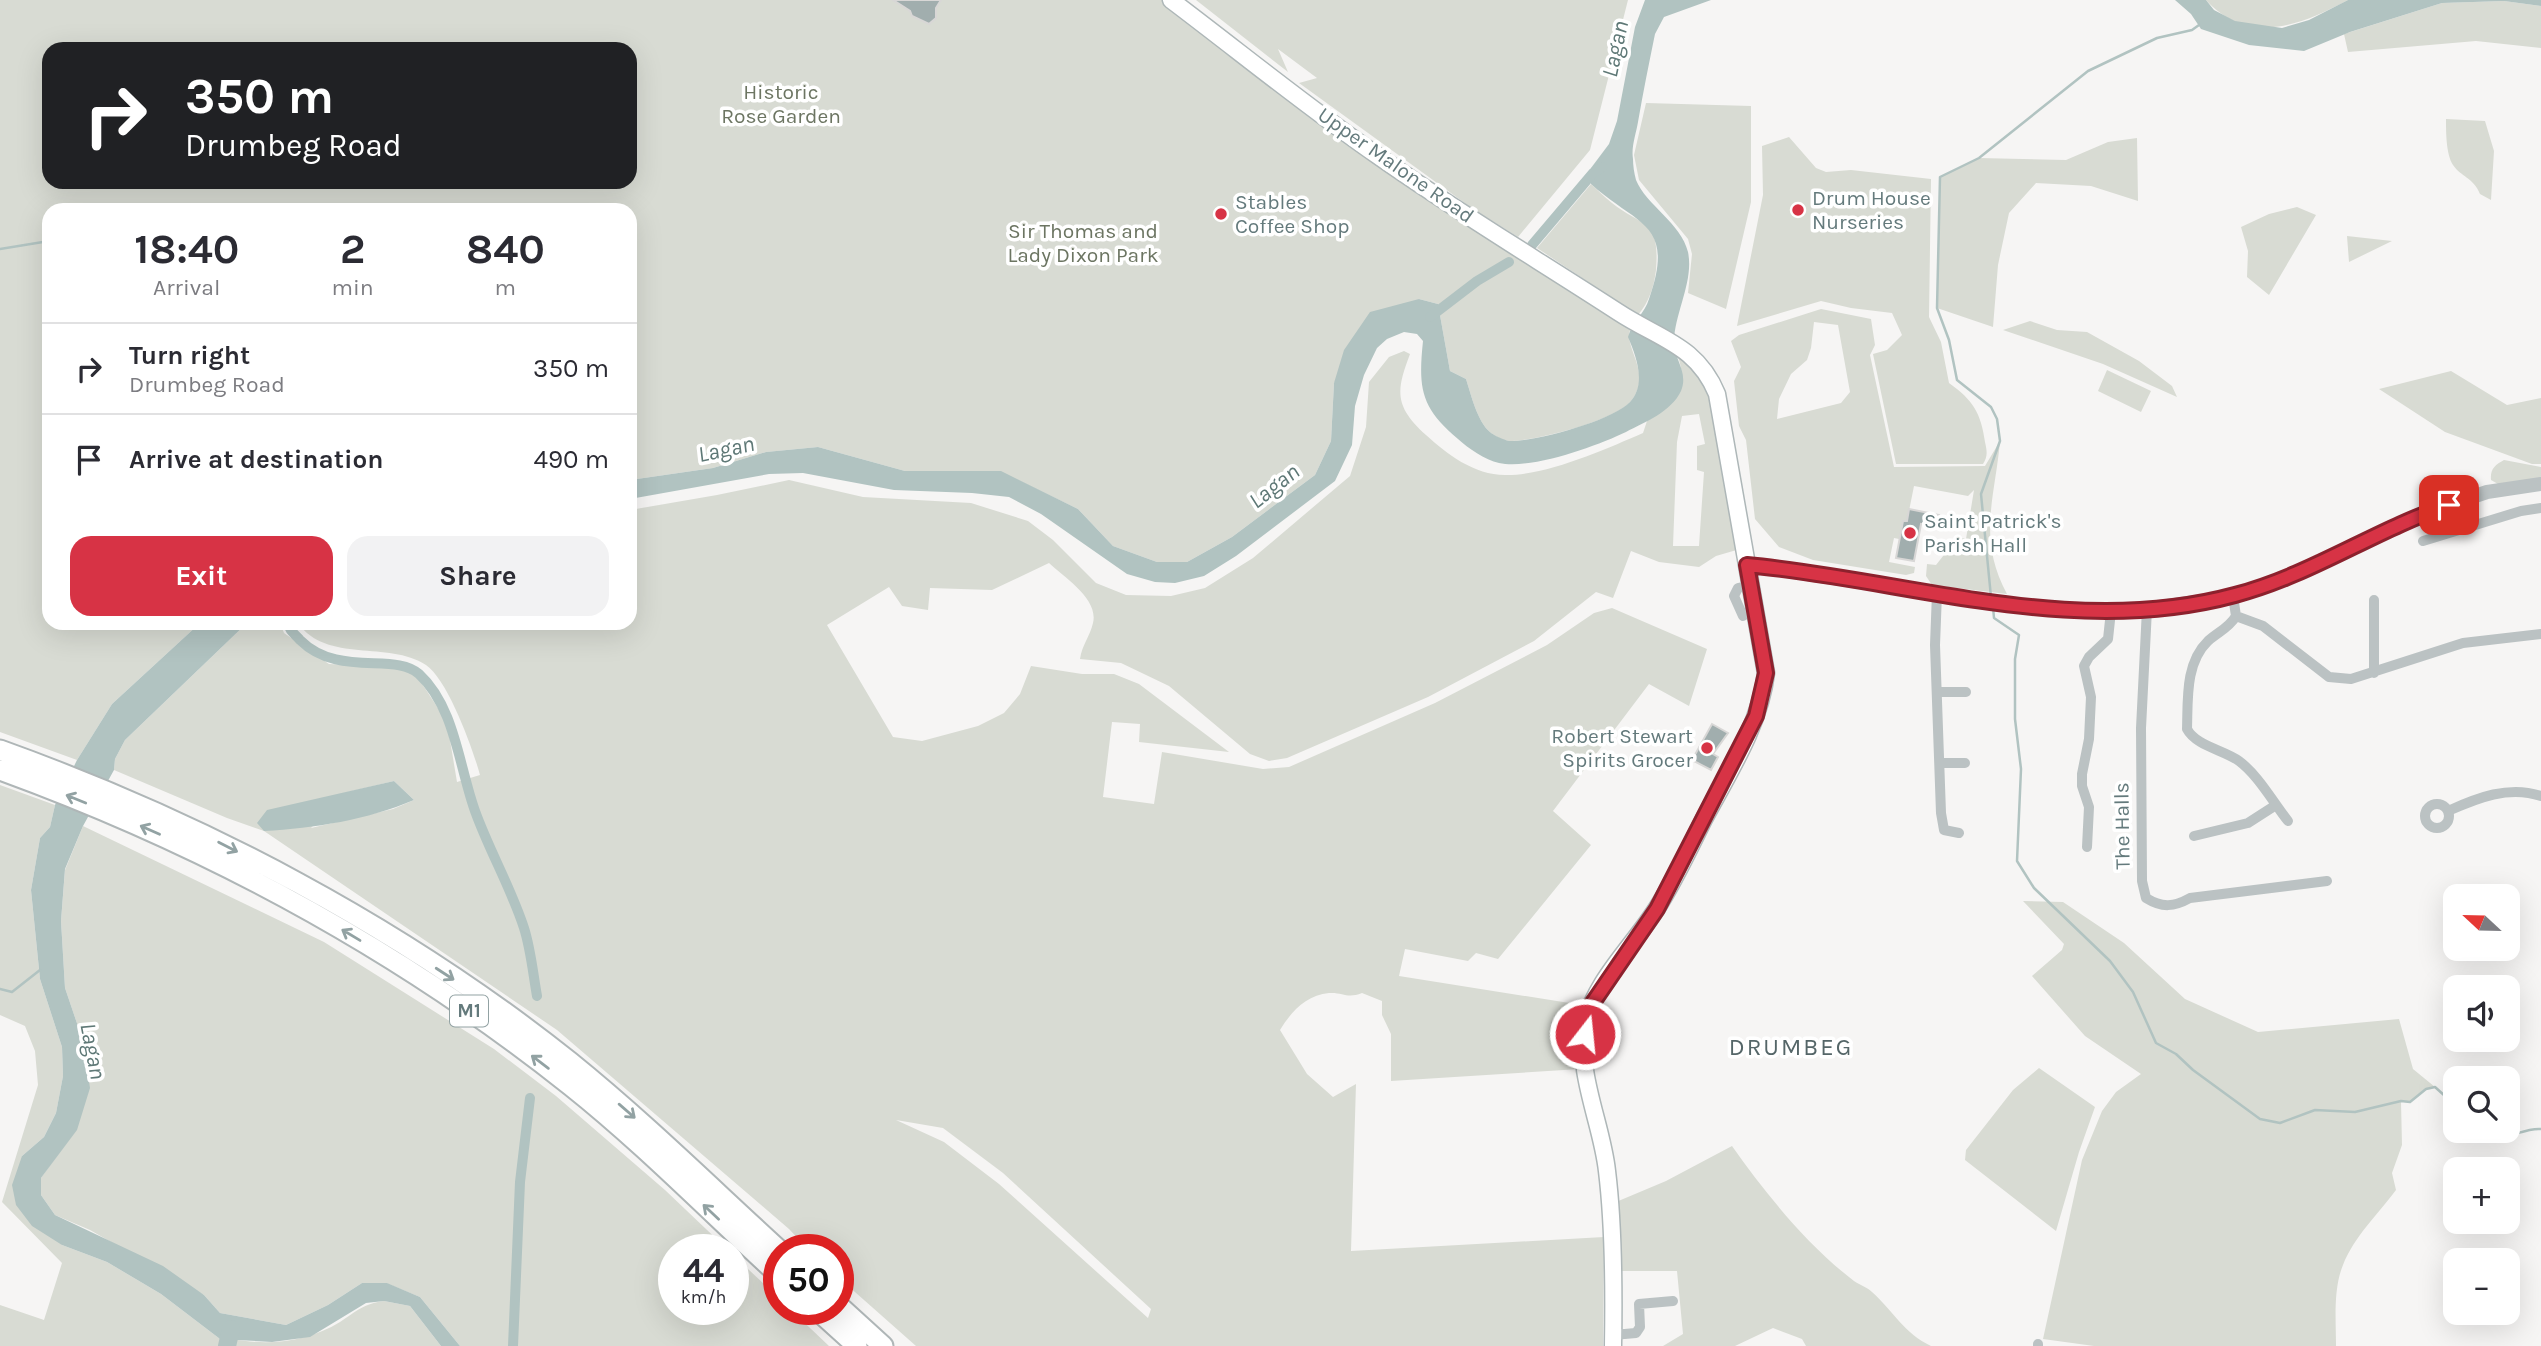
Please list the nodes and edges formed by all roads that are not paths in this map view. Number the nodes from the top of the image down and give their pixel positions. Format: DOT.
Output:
graph roads {
  1 [pos="1171,0"];
  2 [pos="2541,484"];
  3 [pos="2541,508"];
  4 [pos="2423,541"];
  5 [pos="1747,565"];
  6 [pos="1751,585"];
  7 [pos="1937,593"];
  8 [pos="2232,596"];
  9 [pos="2374,600"];
  10 [pos="2147,610"];
  11 [pos="2110,611"];
  12 [pos="1743,615"];
  13 [pos="2236,616"];
  14 [pos="2541,634"];
  15 [pos="2374,673"];
  16 [pos="1937,692"];
  17 [pos="1966,692"];
  18 [pos="0,750"];
  19 [pos="1940,763"];
  20 [pos="1965,763"];
  21 [pos="0,770"];
  22 [pos="41,775"];
  23 [pos="2541,796"];
  24 [pos="118,805"];
  25 [pos="2276,805"];
  26 [pos="2448,811"];
  27 [pos="2288,821"];
  28 [pos="1959,832"];
  29 [pos="2194,836"];
  30 [pos="2087,847"];
  31 [pos="2327,881"];
  32 [pos="763,1235"];
  33 [pos="763,1260"];
  34 [pos="1673,1301"];
  35 [pos="854,1320"];
  36 [pos="834,1325"];
  37 [pos="1613,1340"];
  38 [pos="857,1346"];
  39 [pos="883,1346"];
  1 -- 5 [label="main road, Upper Malone Road"];
  2 -- 8 [label="street"];
  3 -- 4 [label="street"];
  5 -- 6 [label="main road"];
  5 -- 7 [label="street"];
  6 -- 12 [label="street"];
  6 -- 37 [label="main road"];
  7 -- 11 [label="street"];
  7 -- 16 [label="street"];
  8 -- 10 [label="street"];
  8 -- 13 [label="street"];
  9 -- 15 [label="street"];
  10 -- 11 [label="street"];
  10 -- 31 [label="street, The Halls"];
  11 -- 30 [label="street"];
  13 -- 15 [label="street"];
  13 -- 25 [label="street"];
  14 -- 15 [label="street"];
  16 -- 17 [label="street"];
  16 -- 19 [label="street"];
  18 -- 22 [label="highway, M1"];
  19 -- 20 [label="street"];
  19 -- 28 [label="street"];
  21 -- 22 [label="highway, M1"];
  22 -- 24 [label="highway, M1"];
  23 -- 26 [label="street"];
  24 -- 32 [label="highway, M1, one-way"];
  33 -- 24 [label="highway, M1, one-way"];
  25 -- 27 [label="street"];
  25 -- 29 [label="street"];
  34 -- 37 [label="street"];
  35 -- 39 [label="highway"];
  36 -- 38 [label="highway"];
}
